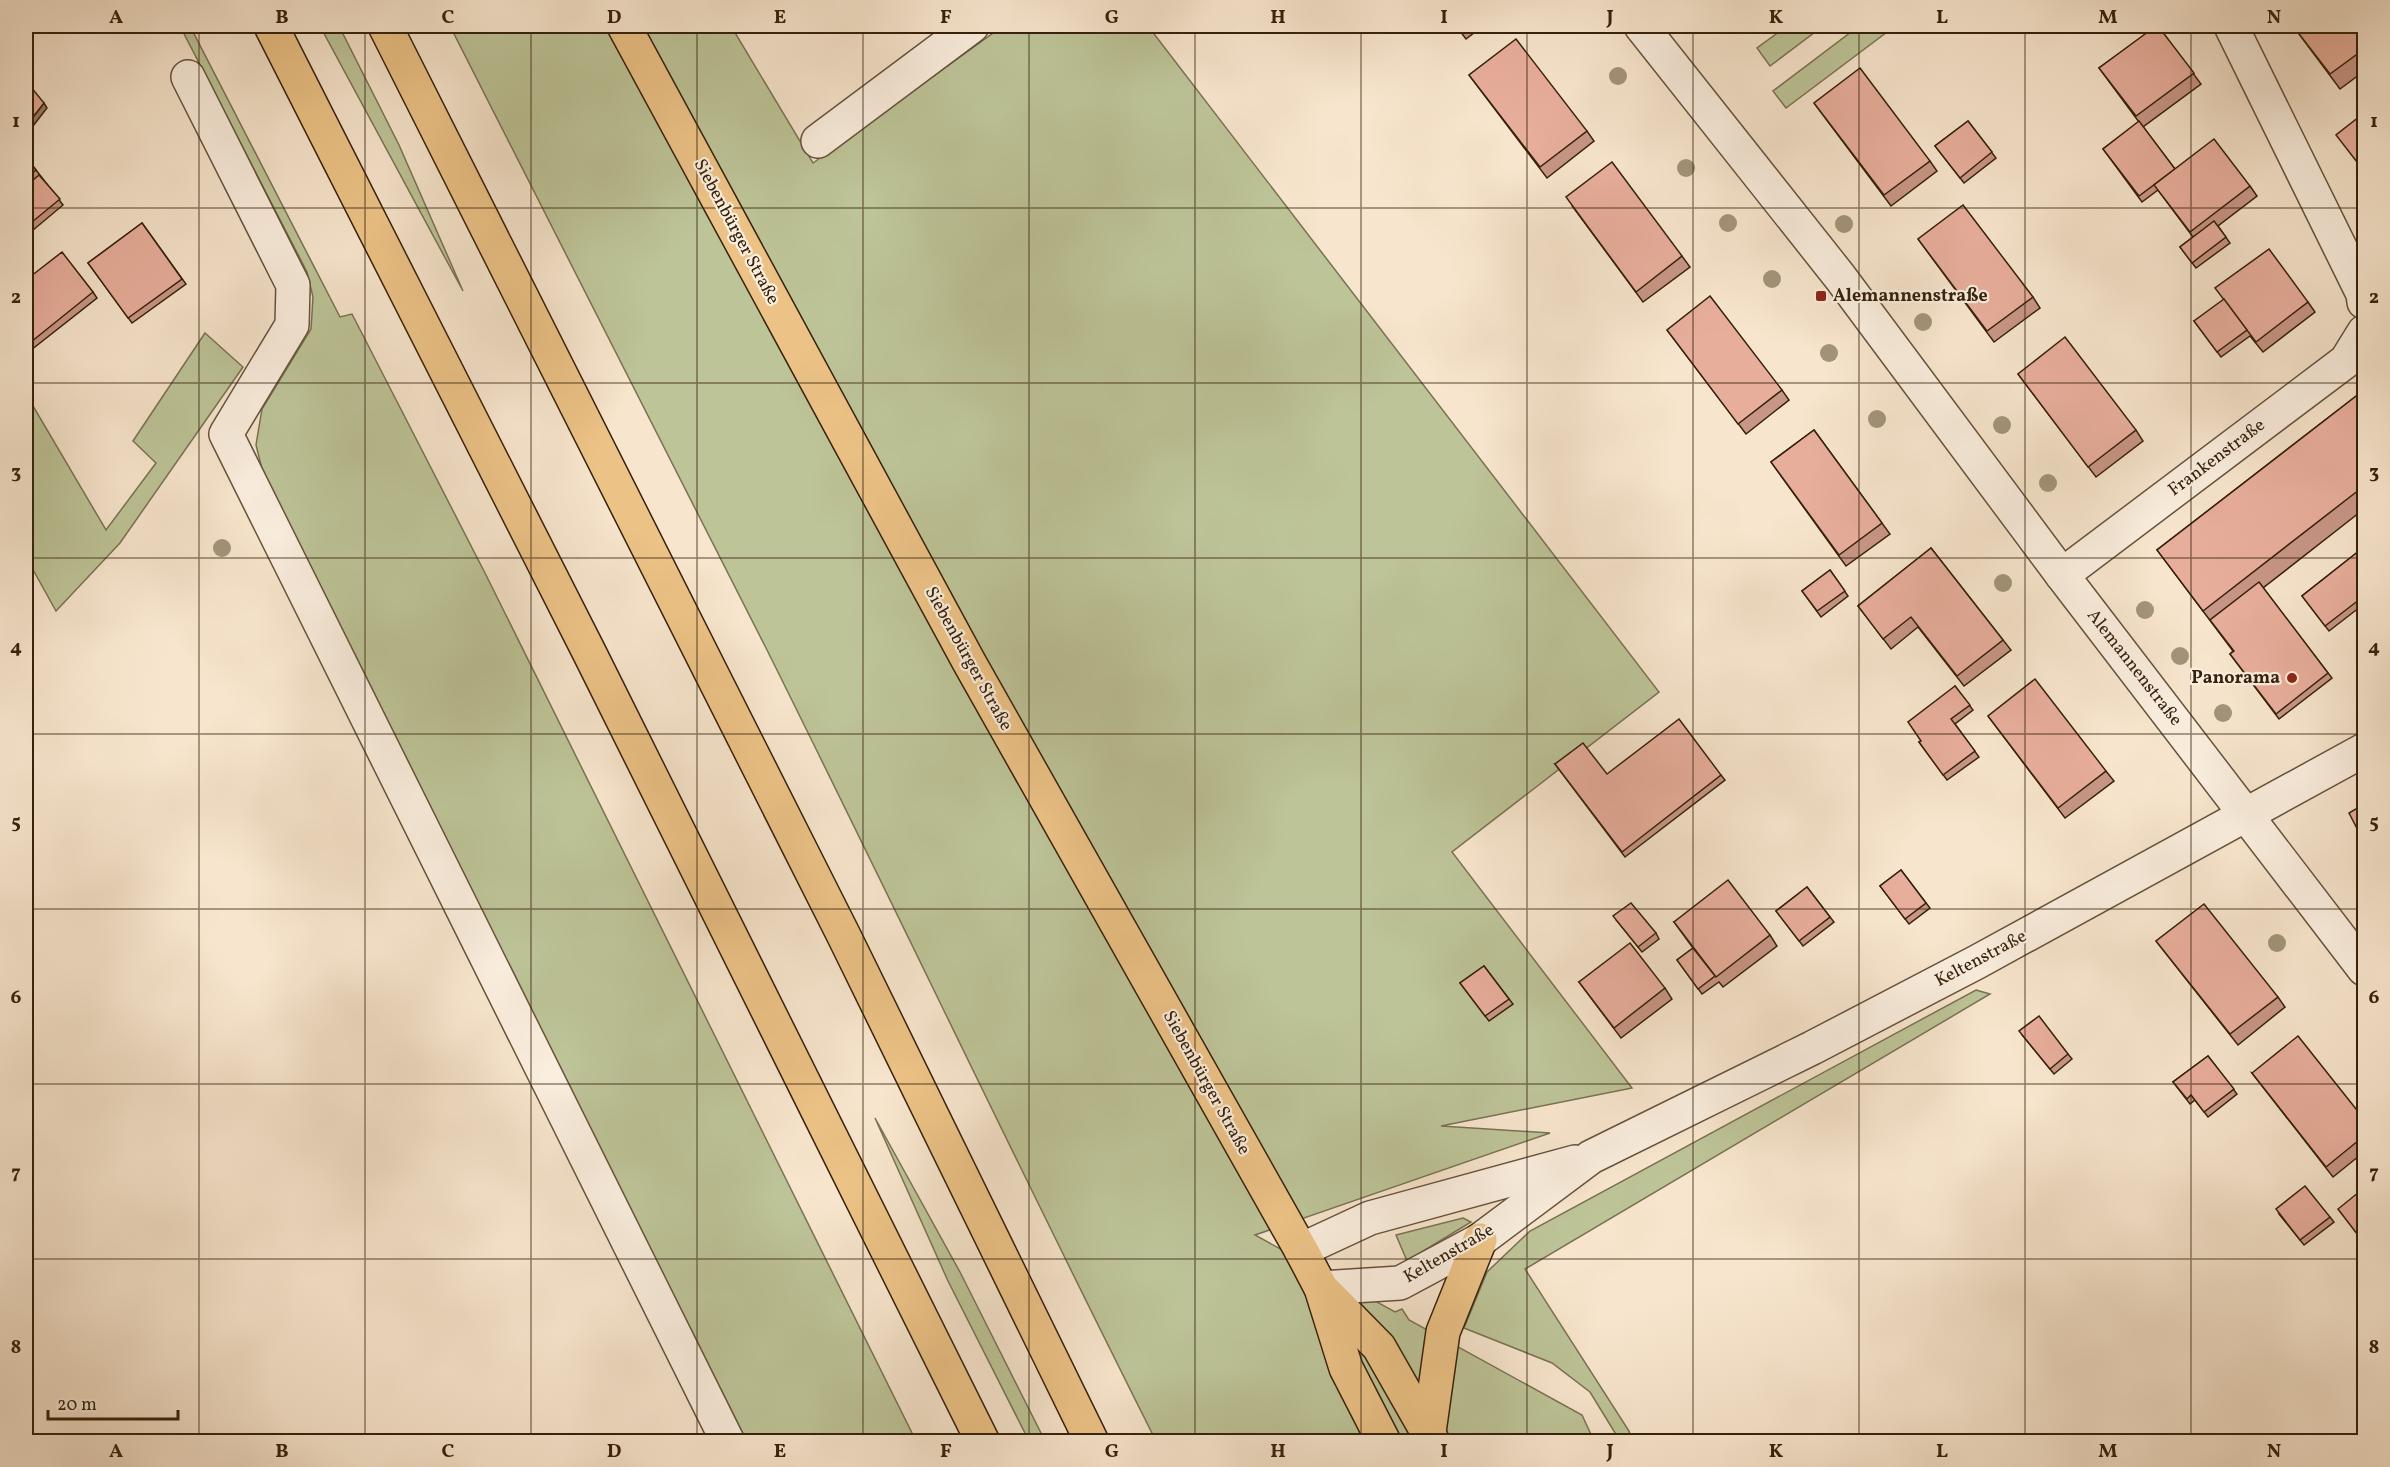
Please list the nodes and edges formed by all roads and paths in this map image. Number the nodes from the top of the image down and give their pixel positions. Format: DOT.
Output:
graph roads {
  1 [pos="271,26"];
  2 [pos="385,26"];
  3 [pos="624,26"];
  4 [pos="972,26"];
  5 [pos="1641,26"];
  6 [pos="2231,26"];
  7 [pos="189,77"];
  8 [pos="818,141"];
  9 [pos="2364,302"];
  10 [pos="2364,332"];
  11 [pos="2062,575"];
  12 [pos="2364,750"];
  13 [pos="2247,812"];
  14 [pos="2364,969"];
  15 [pos="1591,1157"];
  16 [pos="1480,1240"];
  17 [pos="1301,1250"];
  18 [pos="1321,1288"];
  19 [pos="1431,1437"];
  20 [pos="728,1442"];
  21 [pos="983,1442"];
  22 [pos="1092,1442"];
  23 [pos="1384,1442"];
  1 -- 21 [label="main road"];
  2 -- 22 [label="main road"];
  3 -- 17 [label="main road, Siebenbürger Straße"];
  4 -- 8 [label="street"];
  5 -- 11 [label="street, Alemannenstraße"];
  6 -- 9 [label="street"];
  7 -- 20 [label="street"];
  10 -- 11 [label="street, Frankenstraße"];
  11 -- 13 [label="street, Alemannenstraße"];
  12 -- 13 [label="street, Keltenstraße"];
  13 -- 14 [label="street, Alemannenstraße"];
  13 -- 15 [label="street, Keltenstraße"];
  15 -- 16 [label="street, Keltenstraße"];
  15 -- 17 [label="street, Keltenstraße"];
  16 -- 18 [label="street, Keltenstraße"];
  16 -- 19 [label="main road"];
  17 -- 18 [label="main road, Siebenbürger Straße"];
  18 -- 19 [label="main road, Siebenbürger Straße"];
  18 -- 23 [label="main road, Siebenbürger Straße"];
}
